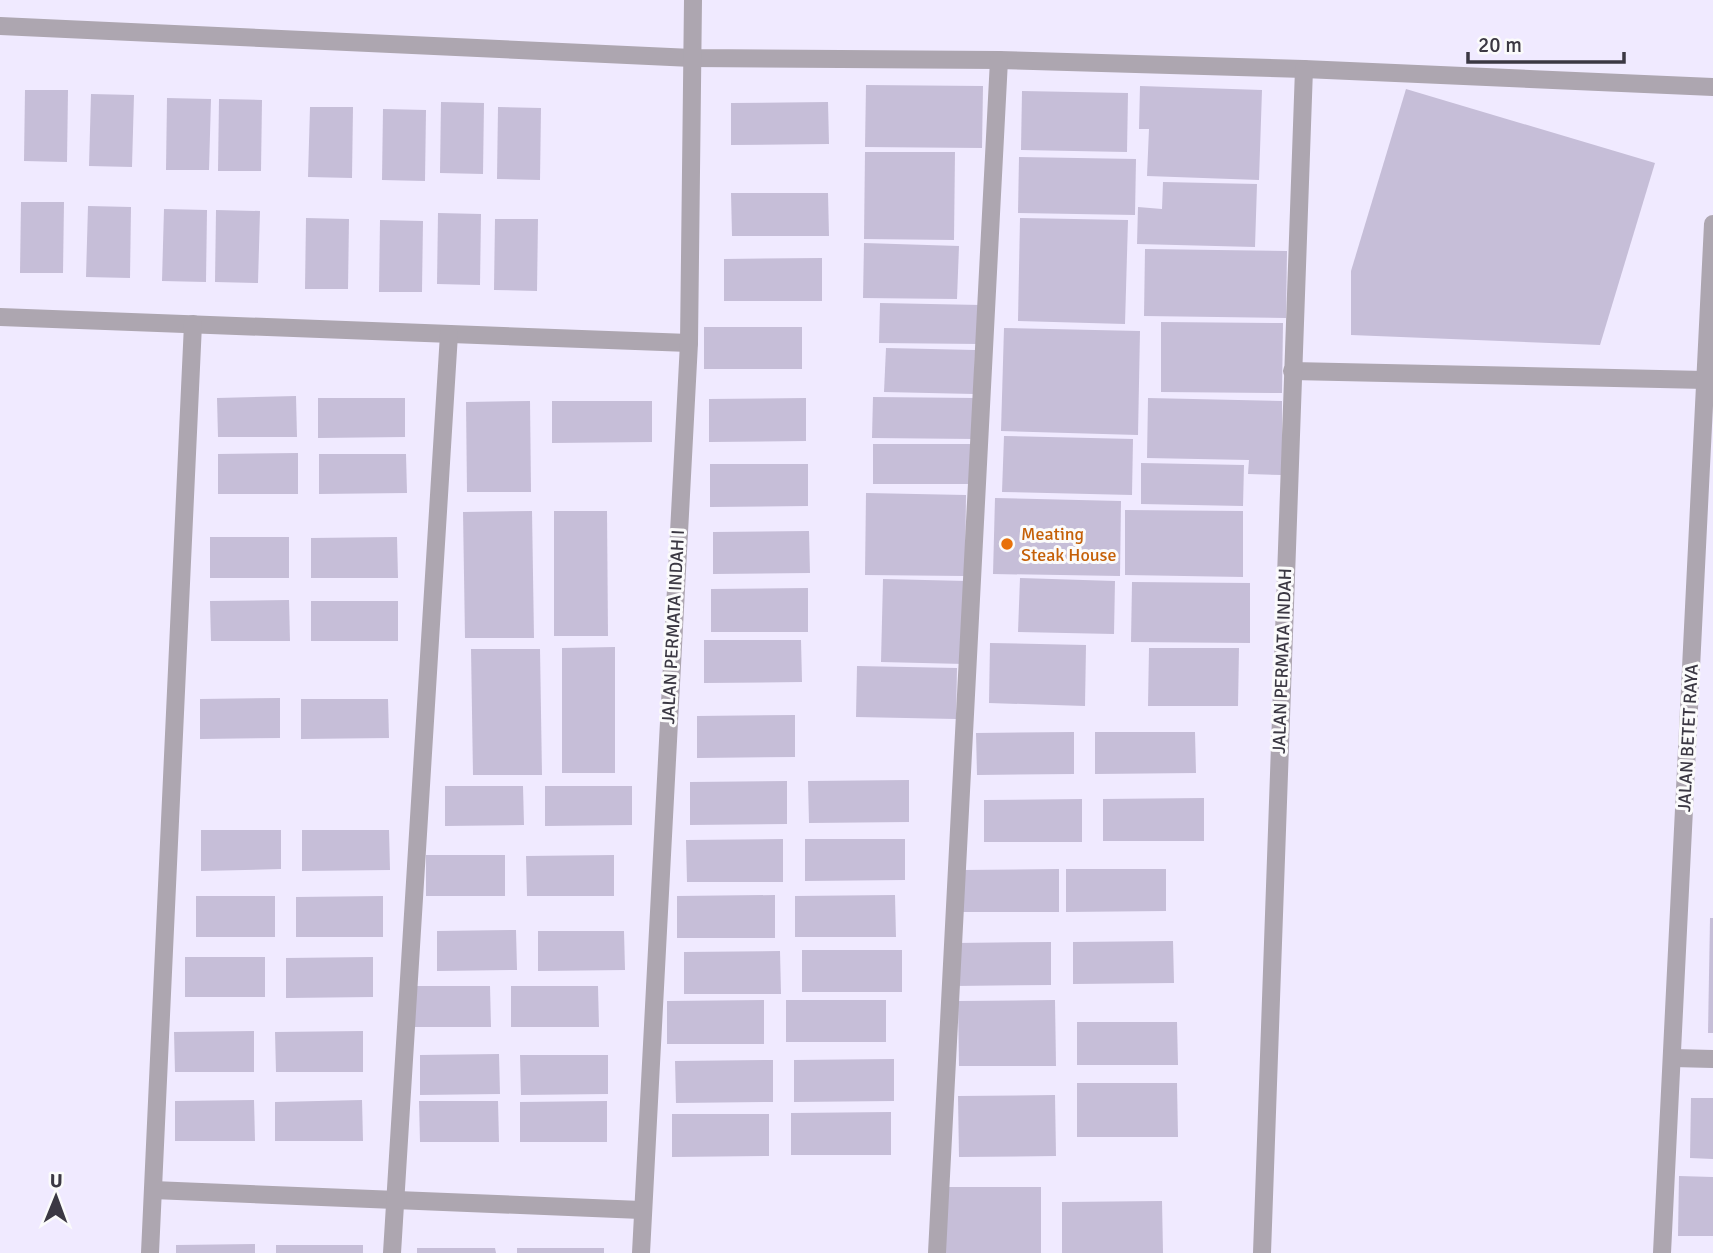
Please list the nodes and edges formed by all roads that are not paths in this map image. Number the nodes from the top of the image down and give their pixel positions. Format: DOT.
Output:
graph roads {
  1 [pos="693,0"];
  2 [pos="0,26"];
  3 [pos="692,58"];
  4 [pos="999,60"];
  5 [pos="1304,69"];
  6 [pos="1713,87"];
  7 [pos="1713,224"];
  8 [pos="0,317"];
  9 [pos="193,324"];
  10 [pos="449,334"];
  11 [pos="689,343"];
  12 [pos="1292,371"];
  13 [pos="1705,380"];
  14 [pos="1673,1058"];
  15 [pos="1713,1059"];
  16 [pos="153,1190"];
  17 [pos="394,1199"];
  18 [pos="641,1210"];
  19 [pos="150,1253"];
  20 [pos="392,1253"];
  21 [pos="641,1253"];
  22 [pos="937,1253"];
  23 [pos="1262,1253"];
  24 [pos="1662,1253"];
  1 -- 3 [label="street, JALAN PERMATA INDAH I"];
  2 -- 3 [label="street"];
  3 -- 4 [label="street"];
  3 -- 11 [label="street, JALAN PERMATA INDAH I"];
  4 -- 5 [label="street"];
  4 -- 22 [label="street"];
  5 -- 6 [label="street"];
  5 -- 12 [label="street, JALAN PERMATA INDAH"];
  7 -- 13 [label="street, JALAN BETET RAYA"];
  8 -- 9 [label="street"];
  9 -- 10 [label="street"];
  9 -- 16 [label="street"];
  10 -- 11 [label="street"];
  10 -- 17 [label="street"];
  11 -- 18 [label="street, JALAN PERMATA INDAH I"];
  12 -- 13 [label="street"];
  12 -- 23 [label="street, JALAN PERMATA INDAH"];
  13 -- 14 [label="street, JALAN BETET RAYA"];
  14 -- 15 [label="street"];
  14 -- 24 [label="street, JALAN BETET RAYA"];
  16 -- 17 [label="street"];
  16 -- 19 [label="street"];
  17 -- 18 [label="street"];
  17 -- 20 [label="street"];
  18 -- 21 [label="street, JALAN PERMATA INDAH I"];
}
